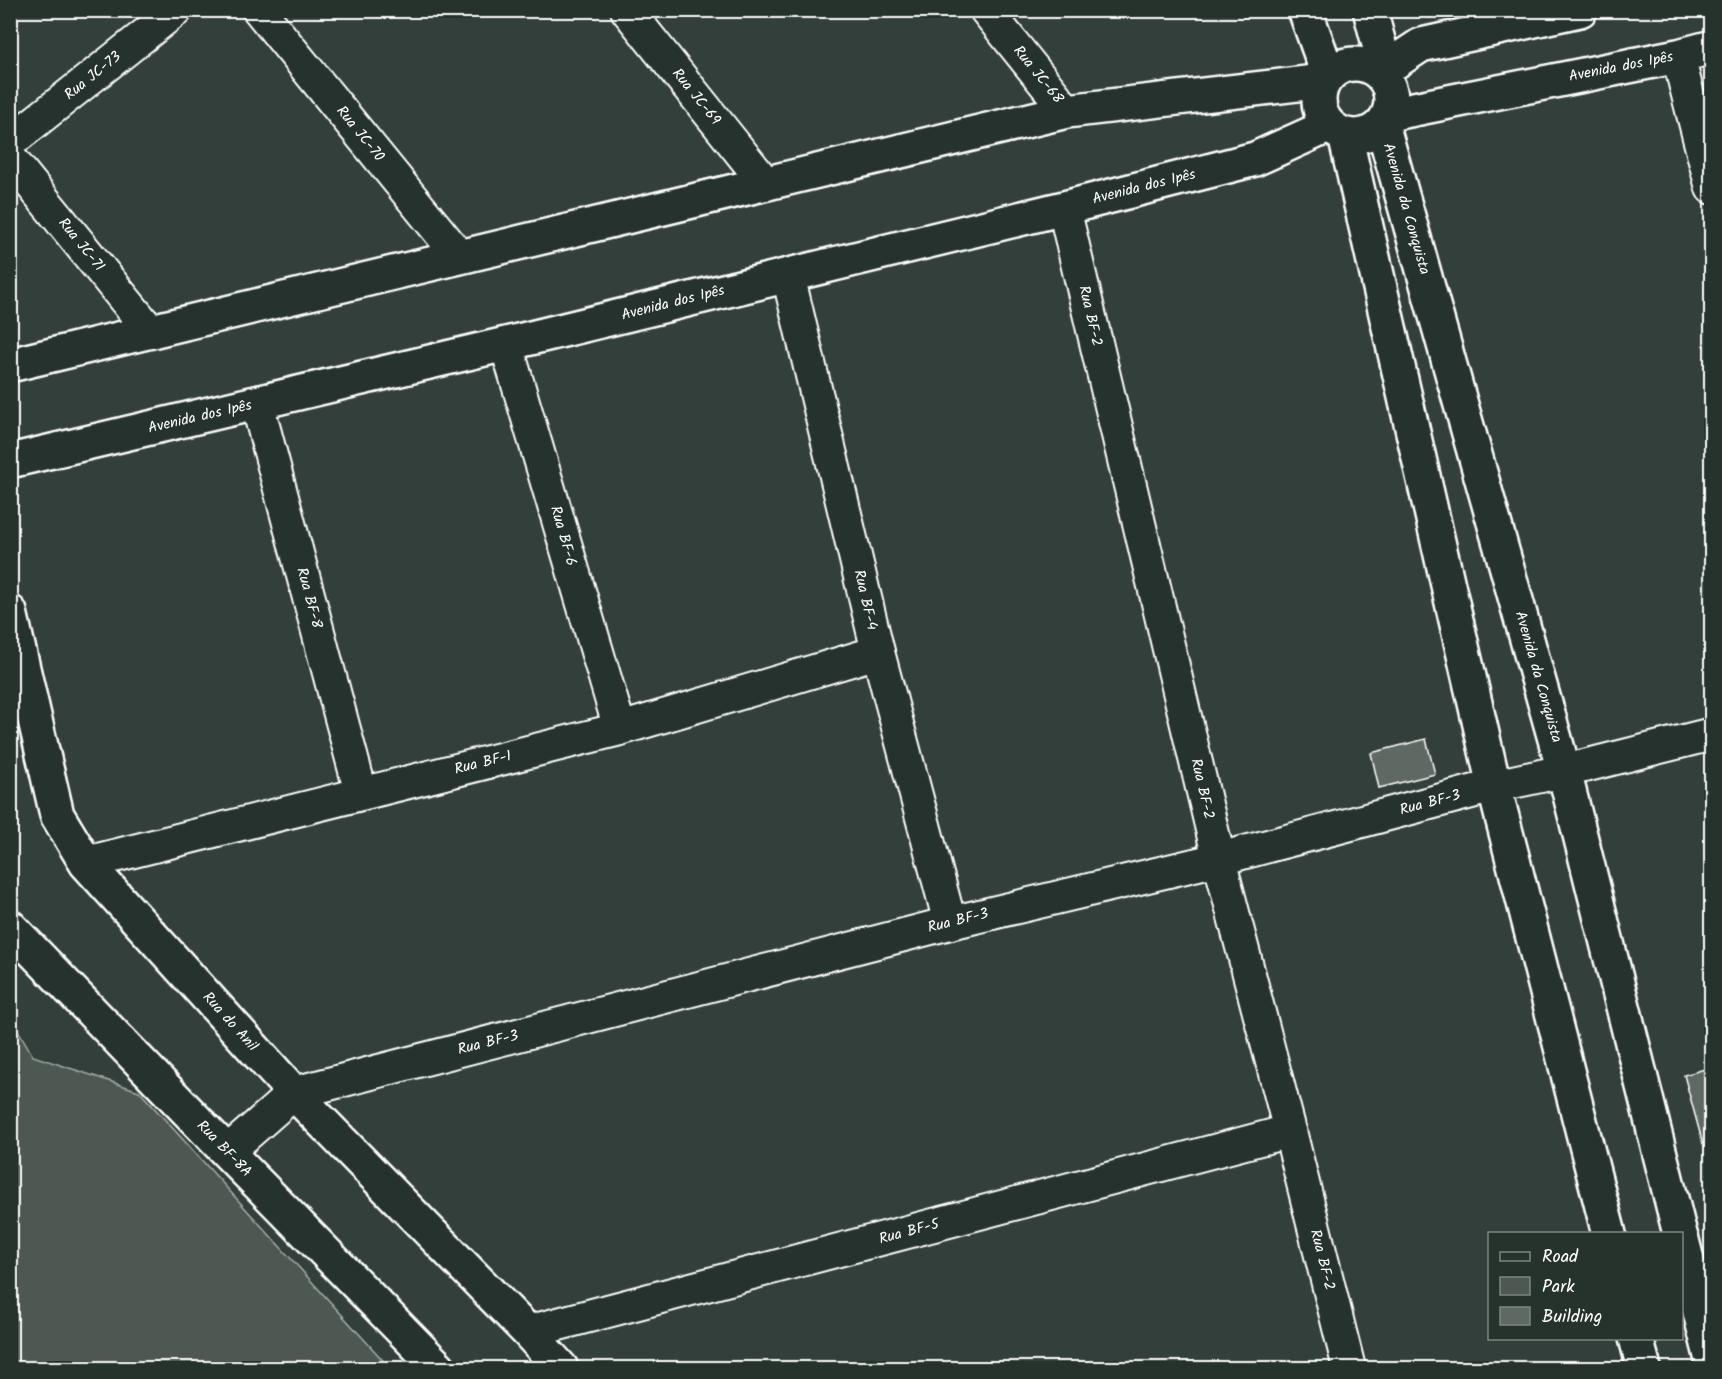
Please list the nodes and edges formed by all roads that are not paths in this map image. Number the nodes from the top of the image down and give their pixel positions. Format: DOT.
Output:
graph roads {
  1 [pos="176,10"];
  2 [pos="260,10"];
  3 [pos="627,10"];
  4 [pos="986,10"];
  5 [pos="1305,10"];
  6 [pos="1370,10"];
  7 [pos="1580,10"];
  8 [pos="1712,47"];
  9 [pos="1678,56"];
  10 [pos="1377,70"];
  11 [pos="1325,78"];
  12 [pos="1067,111"];
  13 [pos="1385,119"];
  14 [pos="1337,130"];
  15 [pos="10,142"];
  16 [pos="10,158"];
  17 [pos="766,184"];
  18 [pos="1712,188"];
  19 [pos="1064,208"];
  20 [pos="460,257"];
  21 [pos="788,275"];
  22 [pos="151,332"];
  23 [pos="506,344"];
  24 [pos="10,365"];
  25 [pos="257,403"];
  26 [pos="10,461"];
  27 [pos="10,612"];
  28 [pos="878,652"];
  29 [pos="620,729"];
  30 [pos="1712,734"];
  31 [pos="1564,771"];
  32 [pos="1494,786"];
  33 [pos="361,793"];
  34 [pos="1219,859"];
  35 [pos="86,863"];
  36 [pos="950,923"];
  37 [pos="10,927"];
  38 [pos="294,1093"];
  39 [pos="1290,1131"];
  40 [pos="227,1152"];
  41 [pos="1609,1232"];
  42 [pos="1680,1232"];
  43 [pos="1683,1244"];
  44 [pos="528,1332"];
  45 [pos="1637,1340"];
  46 [pos="1712,1360"];
  47 [pos="439,1368"];
  48 [pos="561,1368"];
  49 [pos="1349,1368"];
  50 [pos="1644,1368"];
  1 -- 15 [label="street, Rua JC-73"];
  2 -- 20 [label="street, Rua JC-70"];
  3 -- 17 [label="street, Rua JC-69"];
  4 -- 12 [label="street, Rua JC-68"];
  5 -- 11 [label="street"];
  6 -- 10 [label="street"];
  7 -- 10 [label="street"];
  8 -- 9 [label="street, Avenida dos Ipês"];
  9 -- 13 [label="street, Avenida dos Ipês"];
  9 -- 18 [label="street"];
  10 -- 11 [label="street"];
  10 -- 13 [label="street"];
  11 -- 12 [label="street"];
  11 -- 14 [label="street"];
  12 -- 17 [label="street"];
  13 -- 14 [label="street"];
  13 -- 31 [label="street, Avenida da Conquista"];
  14 -- 19 [label="street, Avenida dos Ipês"];
  14 -- 32 [label="street"];
  16 -- 22 [label="street, Rua JC-71"];
  17 -- 20 [label="street"];
  19 -- 21 [label="street, Avenida dos Ipês"];
  19 -- 34 [label="street, Rua BF-2"];
  20 -- 22 [label="street"];
  21 -- 23 [label="street, Avenida dos Ipês"];
  21 -- 28 [label="street, Rua BF-4"];
  22 -- 24 [label="street"];
  23 -- 25 [label="street, Avenida dos Ipês"];
  23 -- 29 [label="street, Rua BF-6"];
  25 -- 26 [label="street, Avenida dos Ipês"];
  25 -- 33 [label="street, Rua BF-8"];
  27 -- 35 [label="street, Rua do Anil"];
  28 -- 29 [label="street, Rua BF-1"];
  28 -- 36 [label="street, Rua BF-4"];
  29 -- 33 [label="street, Rua BF-1"];
  30 -- 31 [label="street, Rua BF-3"];
  31 -- 32 [label="street, Rua BF-3"];
  31 -- 42 [label="street, Avenida da Conquista"];
  32 -- 34 [label="street, Rua BF-3"];
  32 -- 41 [label="street"];
  33 -- 35 [label="street, Rua BF-1"];
  34 -- 36 [label="street, Rua BF-3"];
  34 -- 39 [label="street, Rua BF-2"];
  35 -- 38 [label="street, Rua do Anil"];
  36 -- 38 [label="street, Rua BF-3"];
  37 -- 40 [label="street, Rua BF-8A"];
  38 -- 40 [label="street, Rua BF-3"];
  38 -- 44 [label="street, Rua do Anil"];
  39 -- 44 [label="street, Rua BF-5"];
  39 -- 49 [label="street, Rua BF-2"];
  40 -- 47 [label="street, Rua BF-8A"];
  43 -- 46 [label="street"];
  44 -- 48 [label="street, Rua do Anil"];
  45 -- 50 [label="street"];
}
